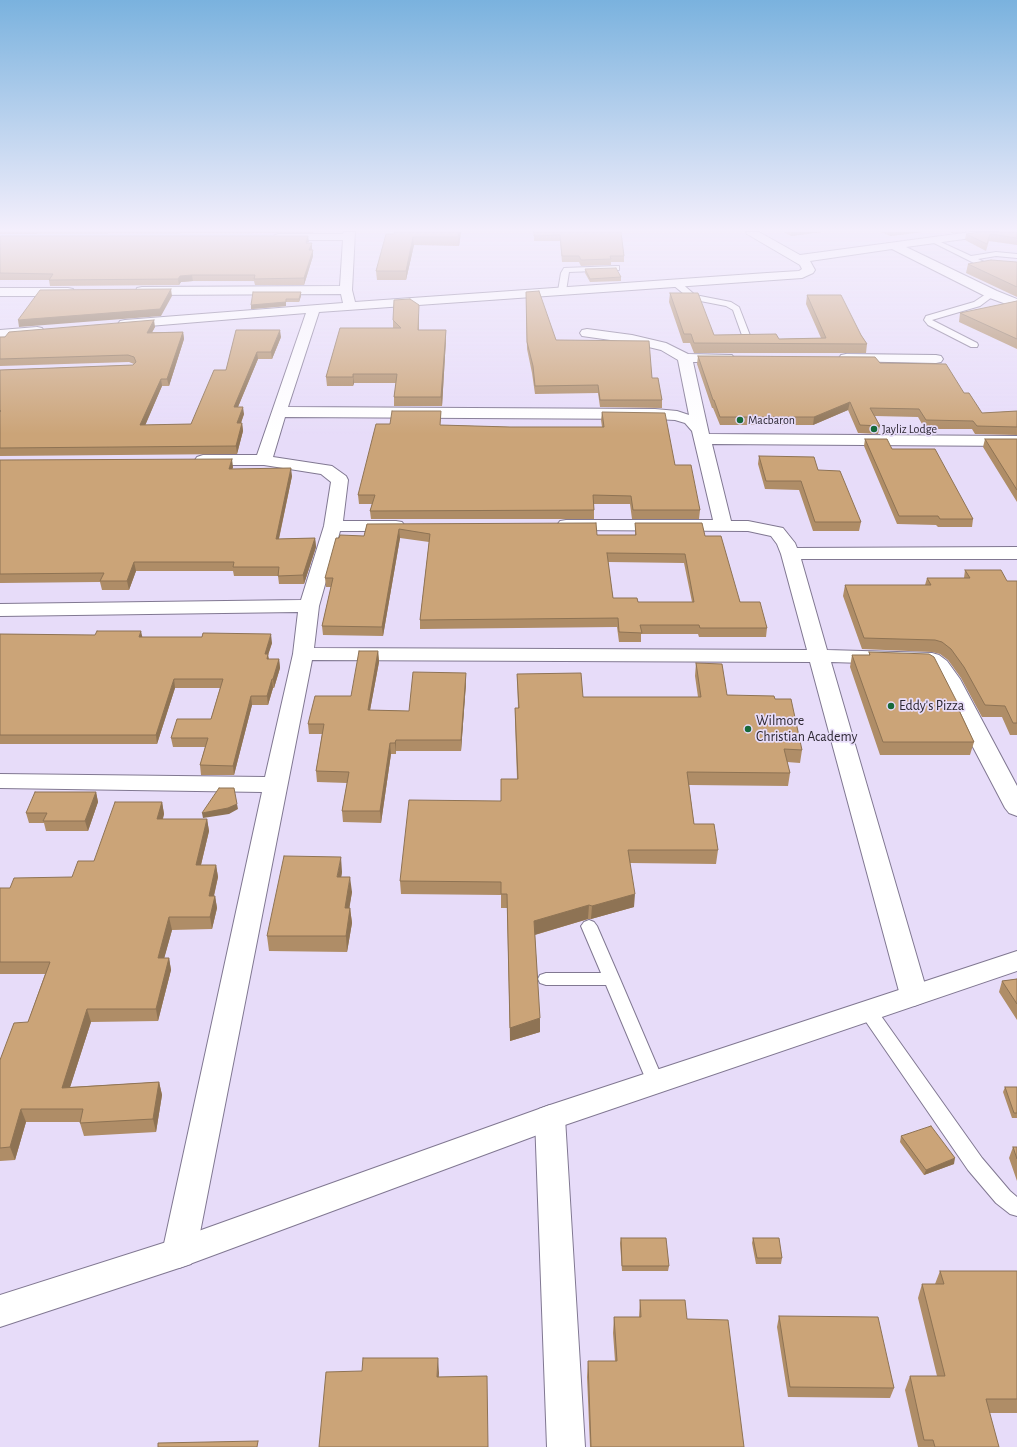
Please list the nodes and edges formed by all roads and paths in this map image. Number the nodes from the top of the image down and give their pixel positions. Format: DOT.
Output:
graph roads {
  1 [pos="348,300"];
  2 [pos="441,300"];
  3 [pos="706,300"];
  4 [pos="982,300"];
  5 [pos="1006,300"];
  6 [pos="1017,304"];
  7 [pos="350,306"];
  8 [pos="314,309"];
  9 [pos="110,325"];
  10 [pos="47,331"];
  11 [pos="587,333"];
  12 [pos="0,334"];
  13 [pos="748,338"];
  14 [pos="974,345"];
  15 [pos="685,358"];
  16 [pos="740,358"];
  17 [pos="834,358"];
  18 [pos="936,359"];
  19 [pos="278,412"];
  20 [pos="701,434"];
  21 [pos="1017,441"];
  22 [pos="184,460"];
  23 [pos="264,460"];
  24 [pos="723,525"];
  25 [pos="333,526"];
  26 [pos="412,526"];
  27 [pos="548,526"];
  28 [pos="1017,552"];
  29 [pos="790,554"];
  30 [pos="309,606"];
  31 [pos="0,610"];
  32 [pos="303,654"];
  33 [pos="819,656"];
  34 [pos="0,781"];
  35 [pos="275,785"];
  36 [pos="1017,808"];
  37 [pos="589,926"];
  38 [pos="1017,961"];
  39 [pos="546,979"];
  40 [pos="612,979"];
  41 [pos="914,995"];
  42 [pos="868,1011"];
  43 [pos="655,1082"];
  44 [pos="550,1118"];
  45 [pos="1017,1208"];
  46 [pos="179,1253"];
  47 [pos="0,1311"];
  48 [pos="566,1447"];
  1 -- 7 [label="street"];
  2 -- 7 [label="street"];
  3 -- 13 [label="lane"];
  4 -- 14 [label="lane"];
  5 -- 6 [label="street"];
  7 -- 8 [label="street"];
  8 -- 9 [label="street"];
  8 -- 19 [label="street"];
  10 -- 12 [label="street"];
  11 -- 15 [label="street"];
  15 -- 16 [label="street"];
  15 -- 20 [label="street"];
  17 -- 18 [label="street"];
  19 -- 20 [label="street"];
  19 -- 23 [label="street"];
  20 -- 21 [label="street"];
  20 -- 24 [label="street"];
  22 -- 23 [label="street"];
  23 -- 25 [label="street"];
  24 -- 27 [label="street"];
  24 -- 29 [label="street"];
  25 -- 26 [label="street"];
  25 -- 30 [label="street"];
  28 -- 29 [label="street"];
  29 -- 33 [label="street"];
  30 -- 31 [label="street"];
  30 -- 32 [label="street"];
  32 -- 33 [label="street"];
  32 -- 35 [label="street"];
  33 -- 36 [label="street"];
  33 -- 41 [label="street"];
  34 -- 35 [label="street"];
  35 -- 46 [label="street"];
  37 -- 40 [label="lane"];
  38 -- 41 [label="street"];
  39 -- 40 [label="lane"];
  40 -- 43 [label="lane"];
  41 -- 42 [label="street"];
  42 -- 43 [label="street"];
  42 -- 45 [label="lane"];
  43 -- 44 [label="street"];
  44 -- 46 [label="street"];
  44 -- 48 [label="street"];
  46 -- 47 [label="street"];
}
